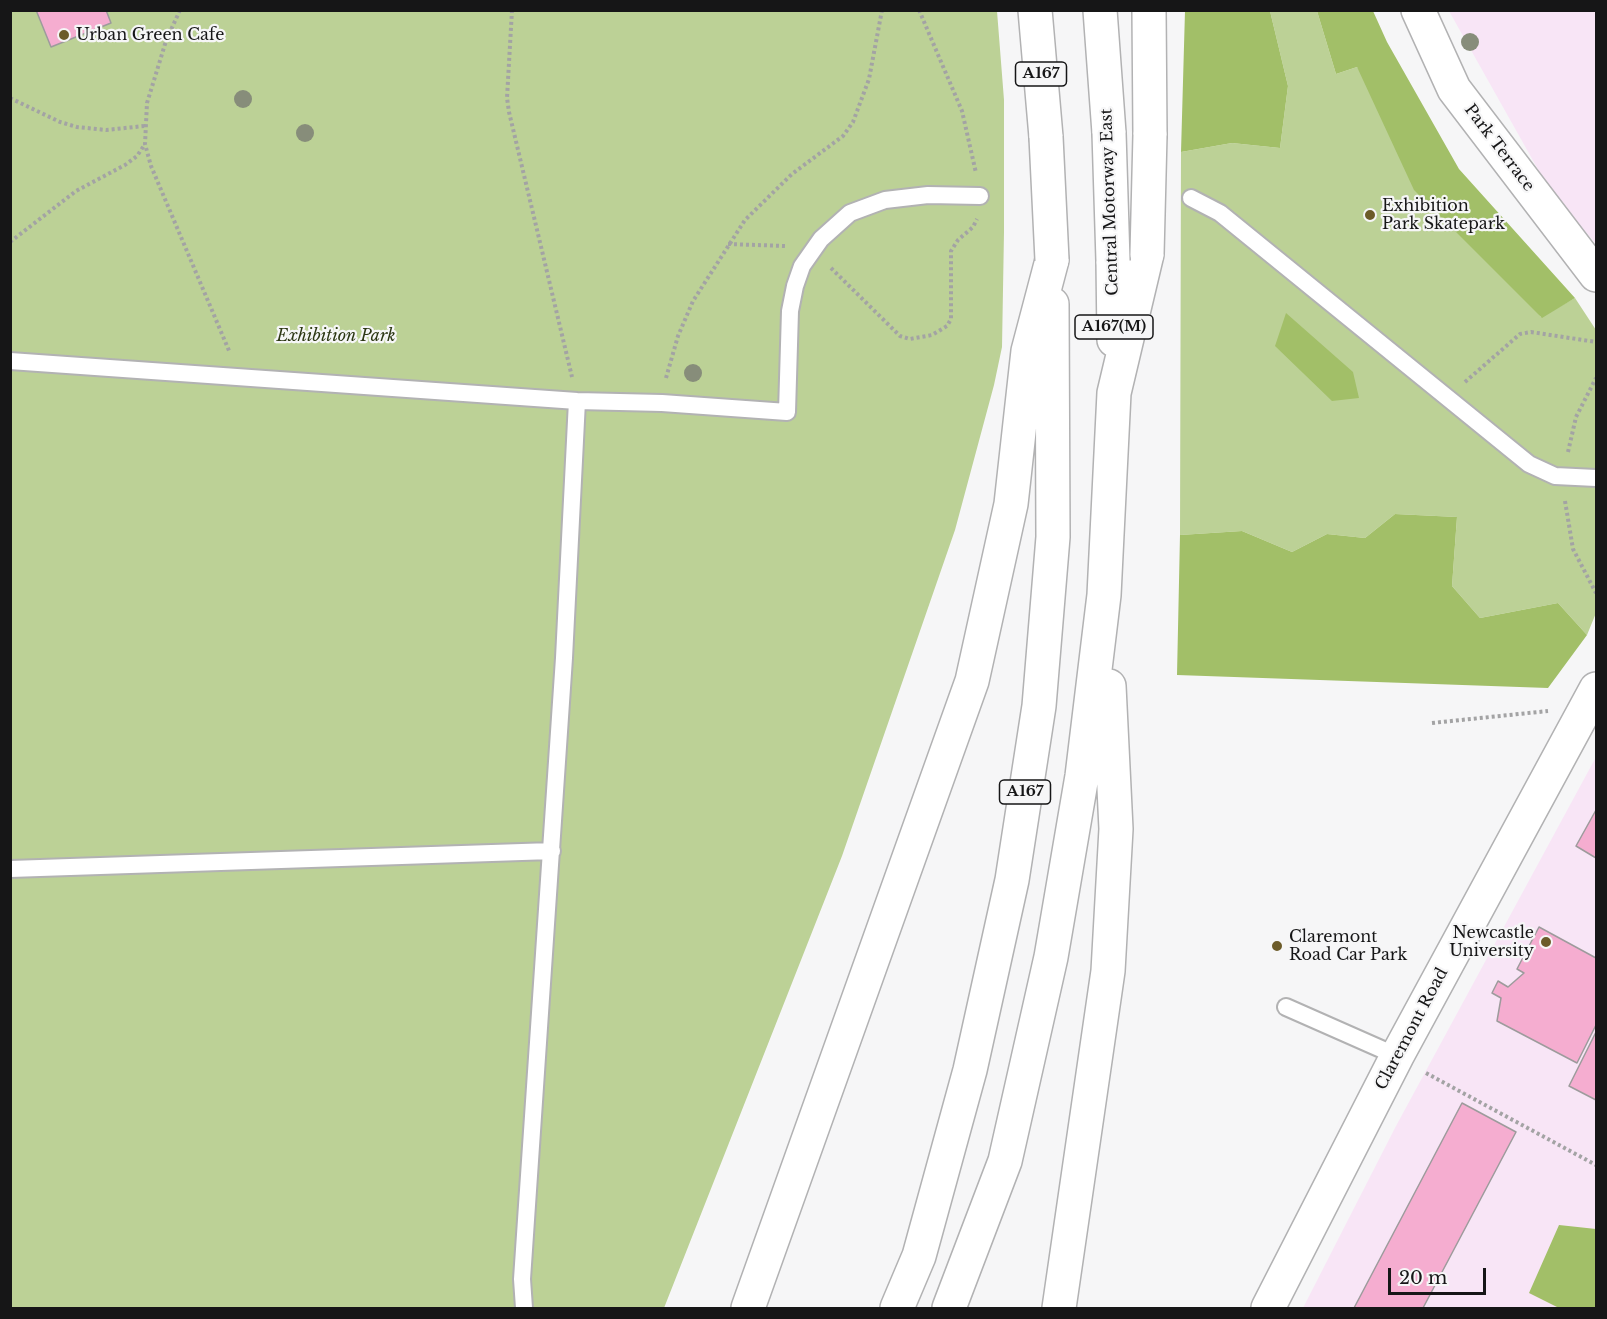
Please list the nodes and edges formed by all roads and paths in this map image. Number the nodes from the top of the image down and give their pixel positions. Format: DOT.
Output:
graph roads {
  1 [pos="180,10"];
  2 [pos="512,10"];
  3 [pos="882,10"];
  4 [pos="919,10"];
  5 [pos="1035,10"];
  6 [pos="1100,10"];
  7 [pos="1149,10"];
  8 [pos="1418,10"];
  9 [pos="10,98"];
  10 [pos="144,126"];
  11 [pos="145,144"];
  12 [pos="973,153"];
  13 [pos="980,196"];
  14 [pos="1191,198"];
  15 [pos="10,242"];
  16 [pos="729,244"];
  17 [pos="811,252"];
  18 [pos="1052,260"];
  19 [pos="1596,275"];
  20 [pos="1596,342"];
  21 [pos="10,361"];
  22 [pos="241,377"];
  23 [pos="1114,393"];
  24 [pos="1447,398"];
  25 [pos="577,401"];
  26 [pos="662,403"];
  27 [pos="1596,478"];
  28 [pos="1104,595"];
  29 [pos="1592,698"];
  30 [pos="1432,723"];
  31 [pos="552,851"];
  32 [pos="10,869"];
  33 [pos="1286,1007"];
  34 [pos="1397,1056"];
  35 [pos="1596,1165"];
  36 [pos="524,1308"];
  37 [pos="747,1308"];
  38 [pos="897,1308"];
  39 [pos="949,1308"];
  40 [pos="1059,1308"];
  41 [pos="1268,1308"];
  1 -- 10 [label="path"];
  2 -- 25 [label="path"];
  3 -- 16 [label="path"];
  4 -- 12 [label="path"];
  5 -- 18 [label="main road, A167, bridge"];
  6 -- 23 [label="main road, Central Motorway East / A167(M), bridge"];
  7 -- 23 [label="main road, bridge"];
  8 -- 19 [label="main road, Park Terrace"];
  9 -- 10 [label="path"];
  10 -- 11 [label="path"];
  11 -- 15 [label="path"];
  11 -- 22 [label="path"];
  13 -- 17 [label="lane"];
  13 -- 17 [label="path"];
  14 -- 24 [label="lane"];
  16 -- 17 [label="path"];
  16 -- 26 [label="path"];
  17 -- 26 [label="lane"];
  18 -- 37 [label="main road"];
  18 -- 38 [label="main road, A167"];
  20 -- 24 [label="path"];
  21 -- 22 [label="lane"];
  22 -- 25 [label="lane"];
  23 -- 28 [label="main road"];
  24 -- 27 [label="lane"];
  25 -- 26 [label="lane"];
  25 -- 31 [label="lane"];
  28 -- 39 [label="main road"];
  28 -- 40 [label="main road"];
  29 -- 30 [label="path"];
  29 -- 34 [label="main road, Claremont Road"];
  31 -- 32 [label="lane"];
  31 -- 36 [label="lane"];
  33 -- 34 [label="lane"];
  34 -- 35 [label="path"];
  34 -- 41 [label="main road, Claremont Road"];
}
